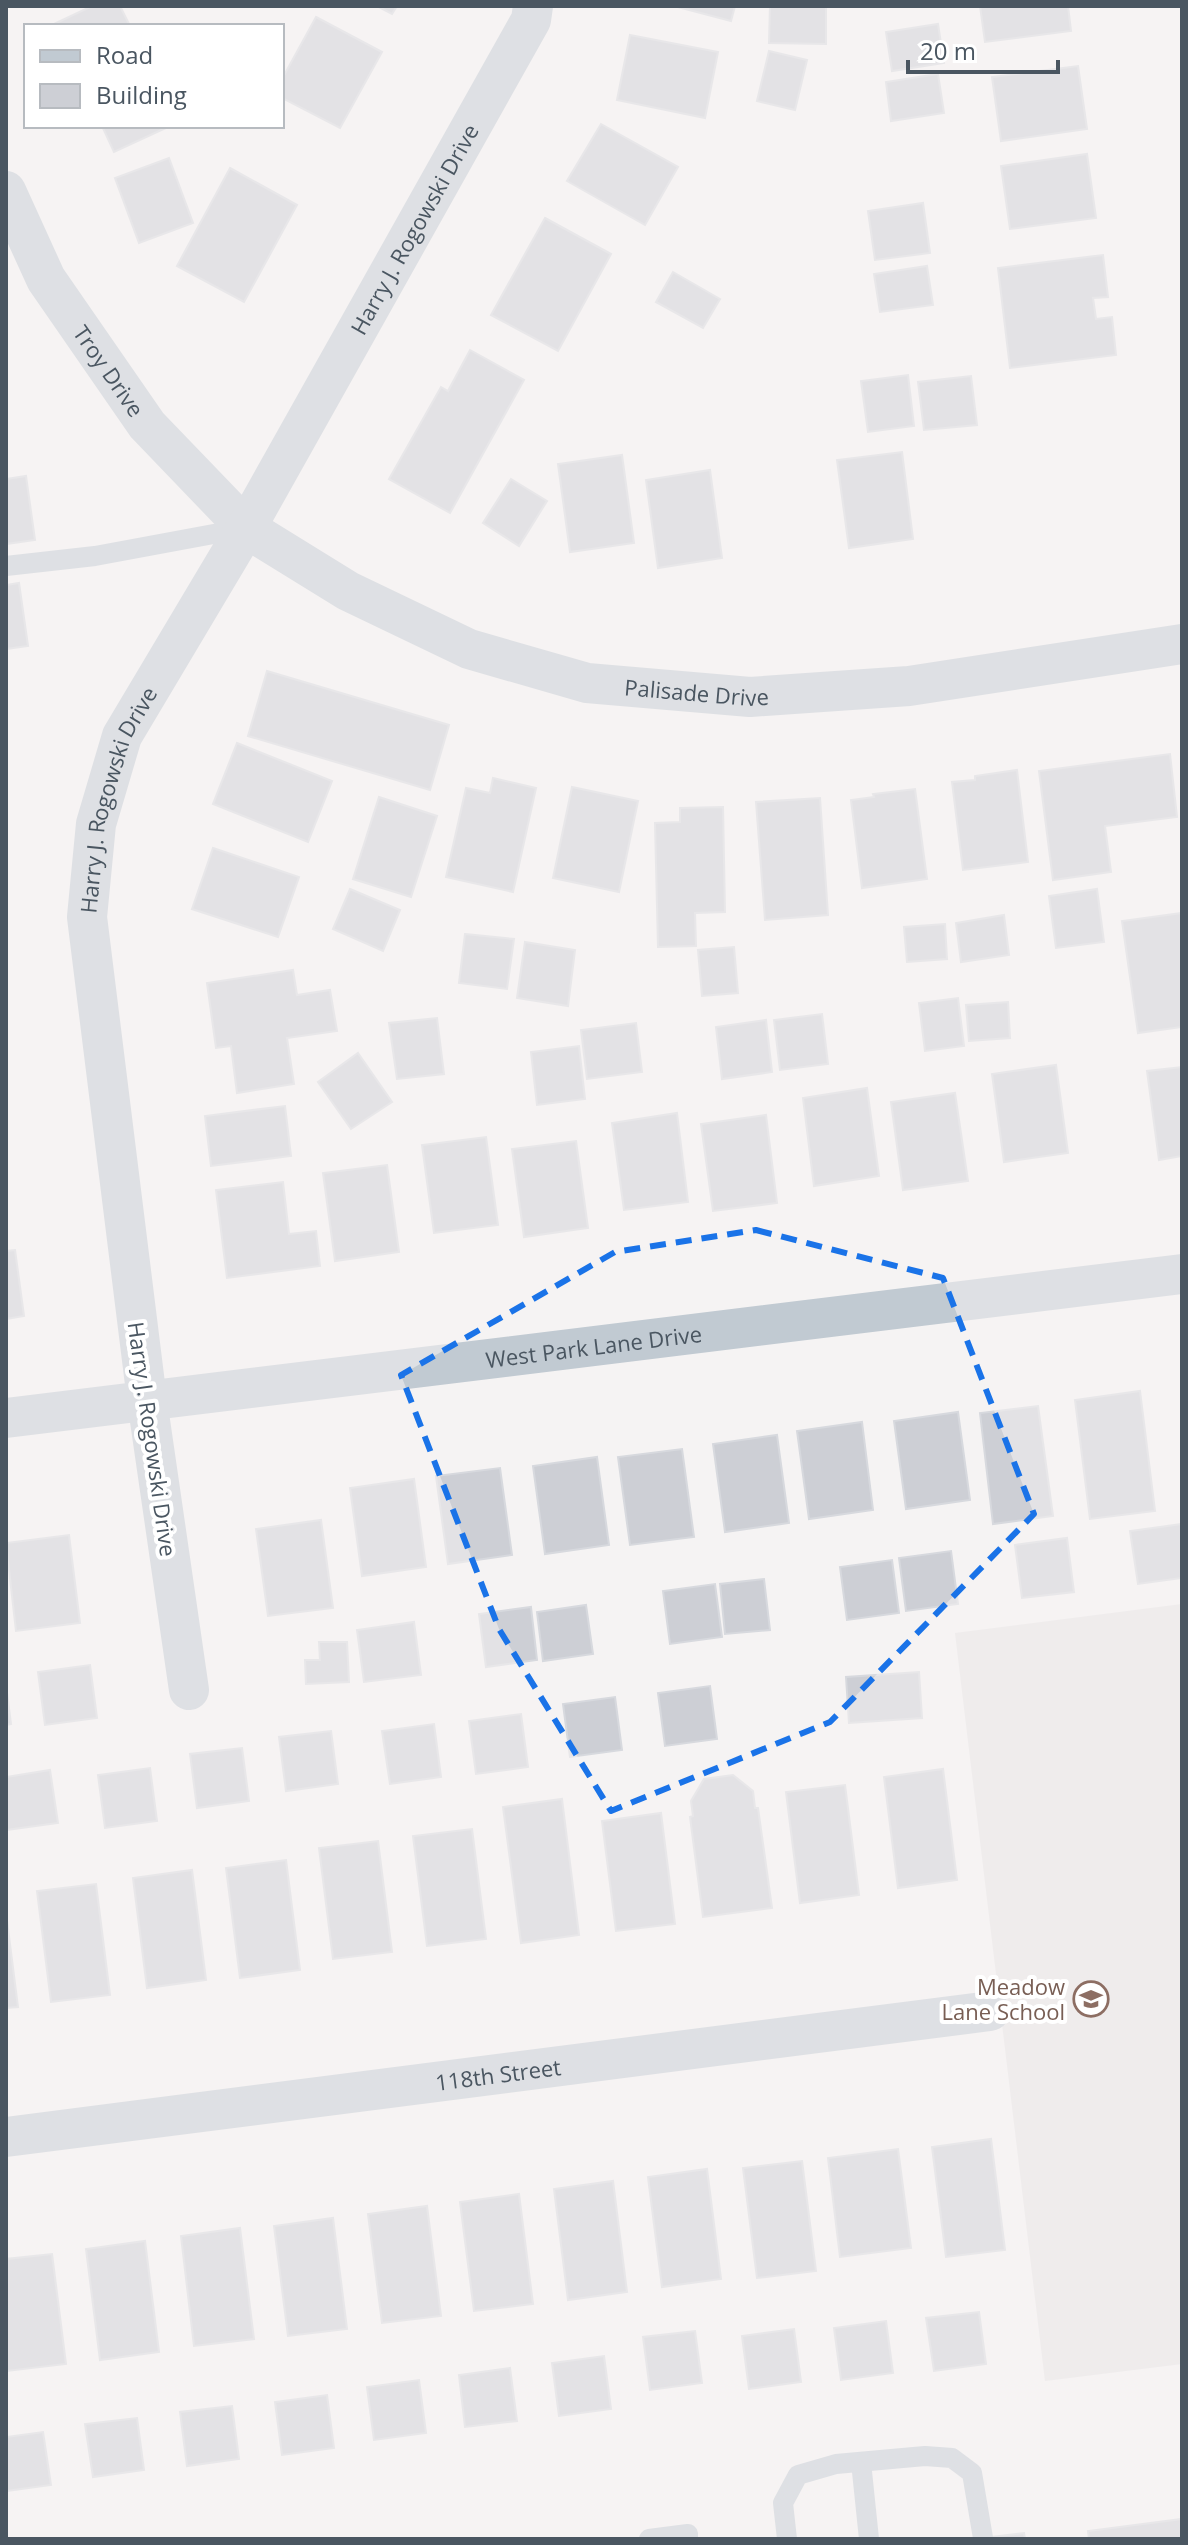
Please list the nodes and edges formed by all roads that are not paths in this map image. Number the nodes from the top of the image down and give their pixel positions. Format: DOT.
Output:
graph roads {
  1 [pos="533,6"];
  2 [pos="6,191"];
  3 [pos="246,528"];
  4 [pos="6,566"];
  5 [pos="1182,644"];
  6 [pos="1182,1274"];
  7 [pos="147,1400"];
  8 [pos="6,1418"];
  9 [pos="189,1690"];
  10 [pos="990,2011"];
  11 [pos="6,2137"];
  12 [pos="861,2462"];
  13 [pos="983,2538"];
  14 [pos="649,2539"];
  15 [pos="688,2539"];
  16 [pos="787,2539"];
  17 [pos="869,2539"];
  1 -- 3 [label="street, Harry J. Rogowski Drive"];
  2 -- 3 [label="street, Troy Drive"];
  3 -- 4 [label="lane"];
  3 -- 5 [label="street, Palisade Drive"];
  3 -- 7 [label="street, Harry J. Rogowski Drive"];
  6 -- 7 [label="street, West Park Lane Drive"];
  7 -- 8 [label="street, West Park Lane Drive"];
  7 -- 9 [label="street, Harry J. Rogowski Drive"];
  10 -- 11 [label="street, 118th Street"];
  12 -- 13 [label="lane"];
  12 -- 16 [label="lane"];
  12 -- 17 [label="lane"];
  14 -- 15 [label="lane"];
}
